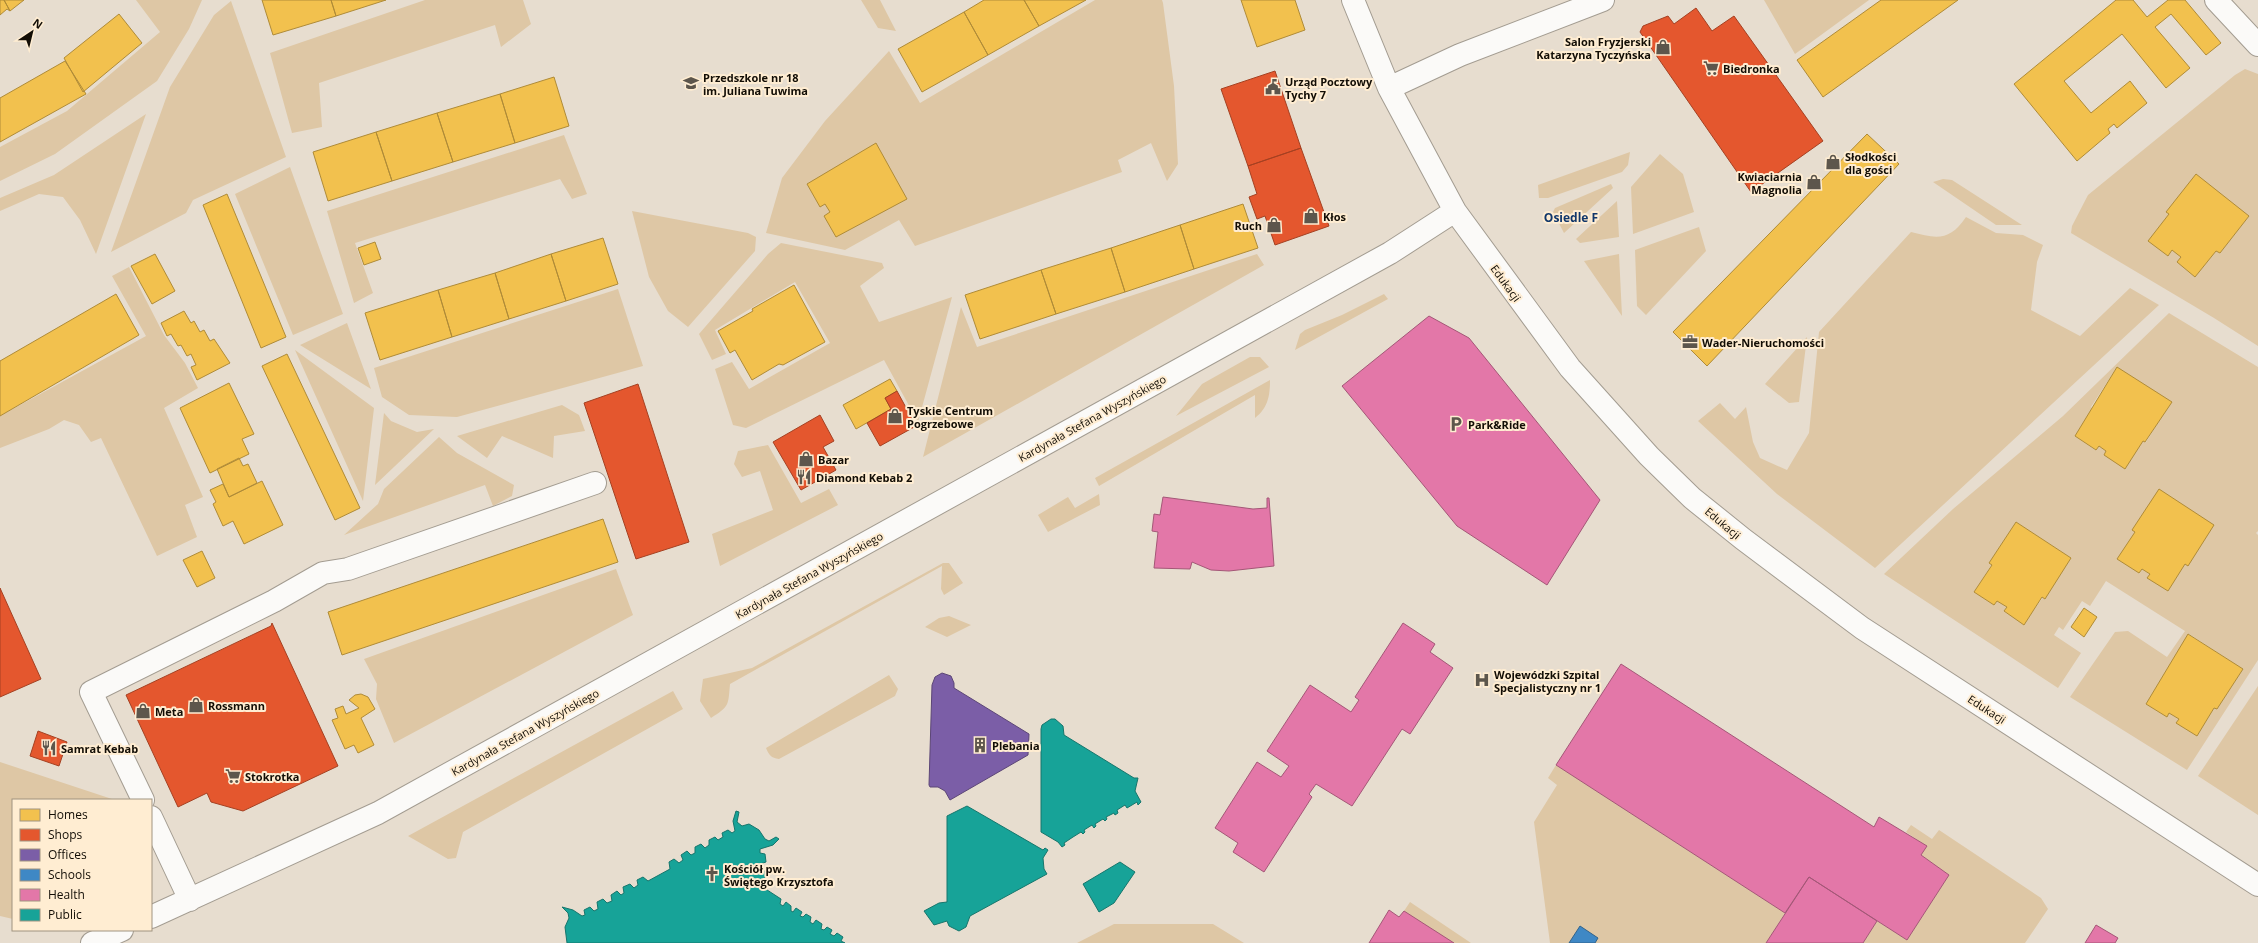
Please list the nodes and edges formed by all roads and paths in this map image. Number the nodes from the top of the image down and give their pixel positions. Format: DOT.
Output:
graph roads {
  1 [pos="1353,0"];
  2 [pos="1603,0"];
  3 [pos="2216,0"];
  4 [pos="2258,45"];
  5 [pos="1389,88"];
  6 [pos="1455,211"];
  7 [pos="595,482"];
  8 [pos="143,799"];
  9 [pos="152,819"];
  10 [pos="2258,885"];
  11 [pos="190,900"];
  12 [pos="152,918"];
  13 [pos="120,931"];
  14 [pos="92,943"];
  1 -- 5 [label="street, Edukacji"];
  2 -- 5 [label="street"];
  3 -- 4 [label="street"];
  5 -- 6 [label="street, Edukacji"];
  6 -- 10 [label="street, Edukacji"];
  6 -- 11 [label="street, Kardynała Stefana Wyszyńskiego"];
  7 -- 8 [label="street"];
  9 -- 11 [label="street"];
  11 -- 12 [label="street, Kardynała Stefana Wyszyńskiego"];
  13 -- 14 [label="street"];
}
